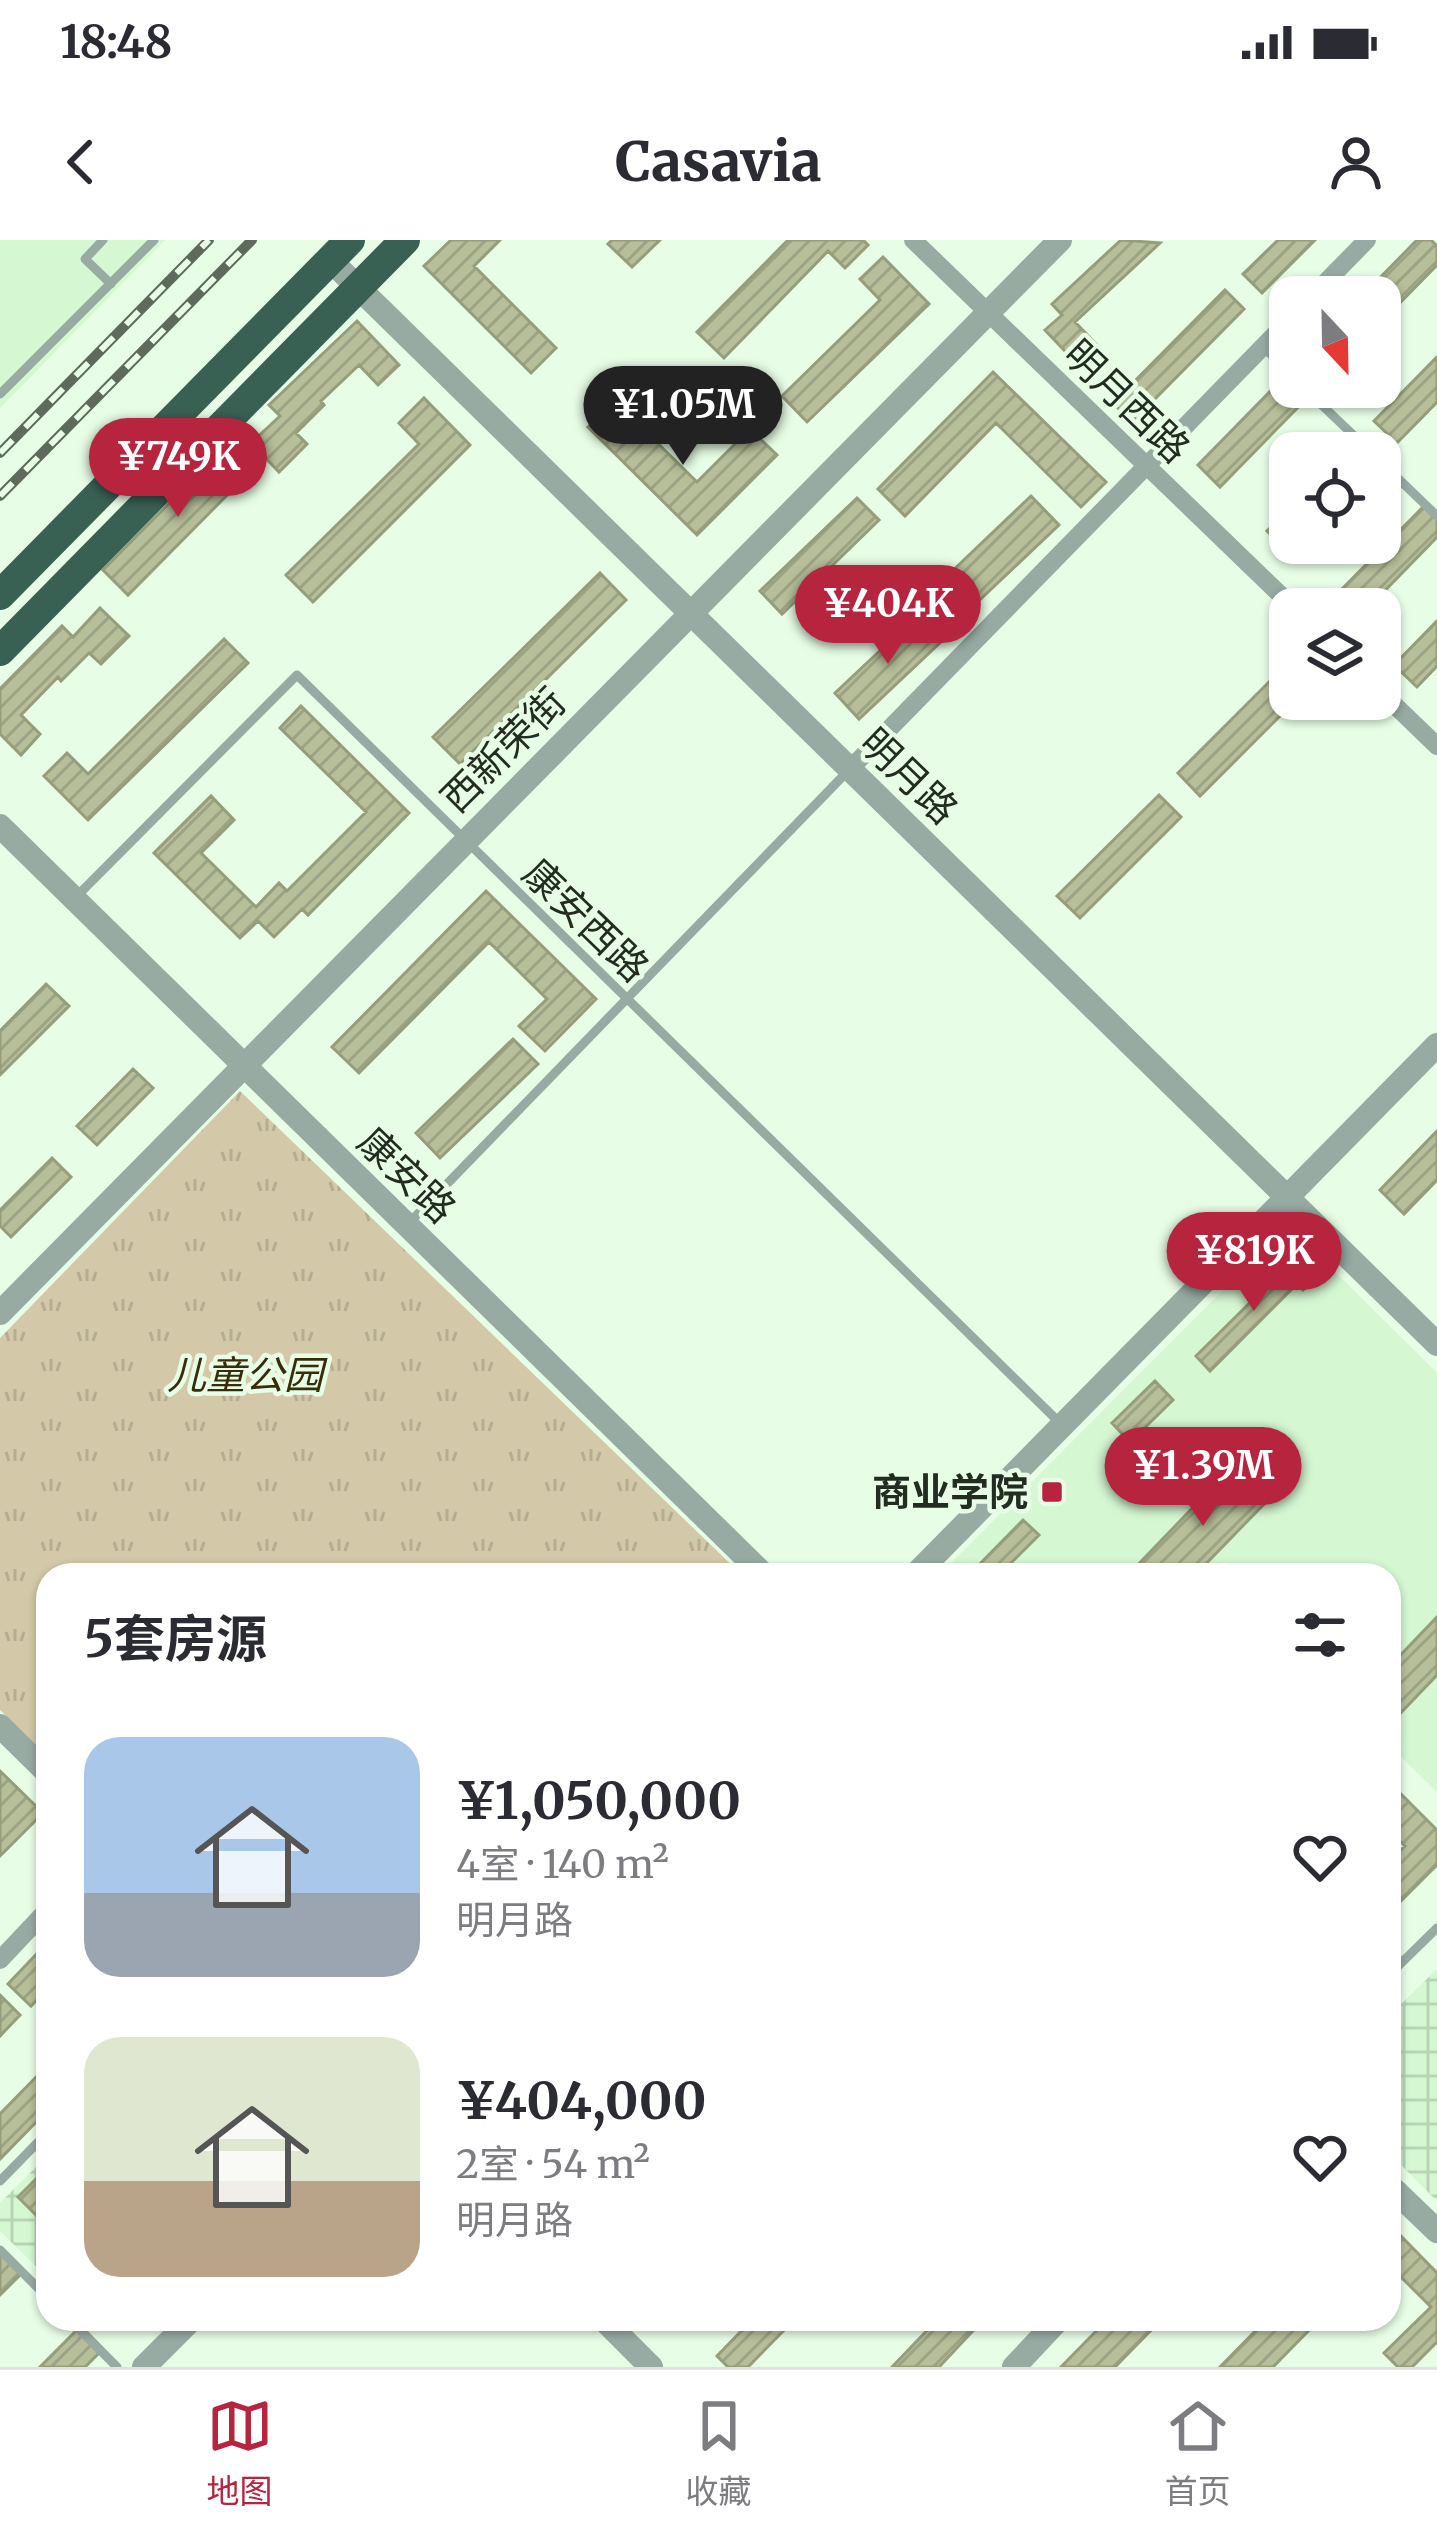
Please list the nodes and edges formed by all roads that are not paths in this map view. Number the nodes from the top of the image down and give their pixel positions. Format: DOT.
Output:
graph roads {
  1 [pos="103,240"];
  2 [pos="154,240"];
  3 [pos="405,240"];
  4 [pos="913,240"];
  5 [pos="1060,240"];
  6 [pos="1367,240"];
  7 [pos="340,250"];
  8 [pos="1332,276"];
  9 [pos="111,284"];
  10 [pos="358,287"];
  11 [pos="989,313"];
  12 [pos="1269,340"];
  13 [pos="1263,346"];
  14 [pos="1269,352"];
  15 [pos="0,394"];
  16 [pos="1325,408"];
  17 [pos="1350,432"];
  18 [pos="1147,466"];
  19 [pos="1401,481"];
  20 [pos="1437,516"];
  21 [pos="1273,588"];
  22 [pos="0,595"];
  23 [pos="690,612"];
  24 [pos="0,651"];
  25 [pos="1401,711"];
  26 [pos="1437,746"];
  27 [pos="850,769"];
  28 [pos="0,826"];
  29 [pos="463,842"];
  30 [pos="74,898"];
  31 [pos="626,1000"];
  32 [pos="1437,1045"];
  33 [pos="242,1064"];
  34 [pos="1287,1197"];
  35 [pos="407,1225"];
  36 [pos="0,1313"];
  37 [pos="1437,1344"];
  38 [pos="1063,1425"];
  39 [pos="752,1563"];
  40 [pos="927,1563"];
  41 [pos="0,1726"];
  42 [pos="36,1761"];
  43 [pos="36,1922"];
  44 [pos="1437,1928"];
  45 [pos="0,1960"];
  46 [pos="1401,1963"];
  47 [pos="36,2144"];
  48 [pos="0,2181"];
  49 [pos="1401,2196"];
  50 [pos="1437,2231"];
  51 [pos="0,2250"];
  52 [pos="36,2286"];
  53 [pos="81,2331"];
  54 [pos="180,2331"];
  55 [pos="614,2331"];
  56 [pos="1048,2331"];
  57 [pos="117,2367"];
  58 [pos="144,2367"];
  59 [pos="651,2367"];
  60 [pos="1014,2367"];
  1 -- 9 [label="lane"];
  2 -- 9 [label="lane"];
  3 -- 10 [label="highway"];
  4 -- 11 [label="street, 明月西路"];
  5 -- 11 [label="street, 西新荣街"];
  6 -- 8 [label="street"];
  7 -- 10 [label="street, 明月路"];
  7 -- 22 [label="highway"];
  9 -- 15 [label="lane"];
  10 -- 23 [label="street, 明月路"];
  10 -- 24 [label="highway"];
  11 -- 18 [label="street, 明月西路"];
  11 -- 23 [label="street, 西新荣街"];
  12 -- 13 [label="street"];
  13 -- 14 [label="lane"];
  13 -- 18 [label="street"];
  16 -- 17 [label="lane"];
  18 -- 21 [label="street, 明月西路"];
  18 -- 27 [label="street"];
  19 -- 20 [label="lane"];
  23 -- 27 [label="street, 明月路"];
  23 -- 29 [label="street, 西新荣街"];
  25 -- 26 [label="street"];
  27 -- 31 [label="lane"];
  27 -- 34 [label="street, 明月路"];
  28 -- 30 [label="street, 康安路"];
  29 -- 30 [label="lane, 康安西路"];
  29 -- 31 [label="lane, 康安西路"];
  29 -- 33 [label="street, 西新荣街"];
  30 -- 33 [label="street, 康安路"];
  31 -- 35 [label="lane"];
  31 -- 38 [label="lane, 康安西路"];
  32 -- 34 [label="street"];
  33 -- 35 [label="street, 康安路"];
  33 -- 36 [label="street, 西新荣街"];
  34 -- 37 [label="street, 明月路"];
  34 -- 38 [label="street"];
  35 -- 39 [label="street, 康安路"];
  38 -- 40 [label="street"];
  41 -- 42 [label="street"];
  43 -- 45 [label="street"];
  44 -- 46 [label="lane"];
  47 -- 48 [label="lane"];
  49 -- 50 [label="street"];
  51 -- 52 [label="lane"];
  53 -- 57 [label="lane"];
  54 -- 58 [label="street"];
  55 -- 59 [label="street"];
  56 -- 60 [label="street"];
}
